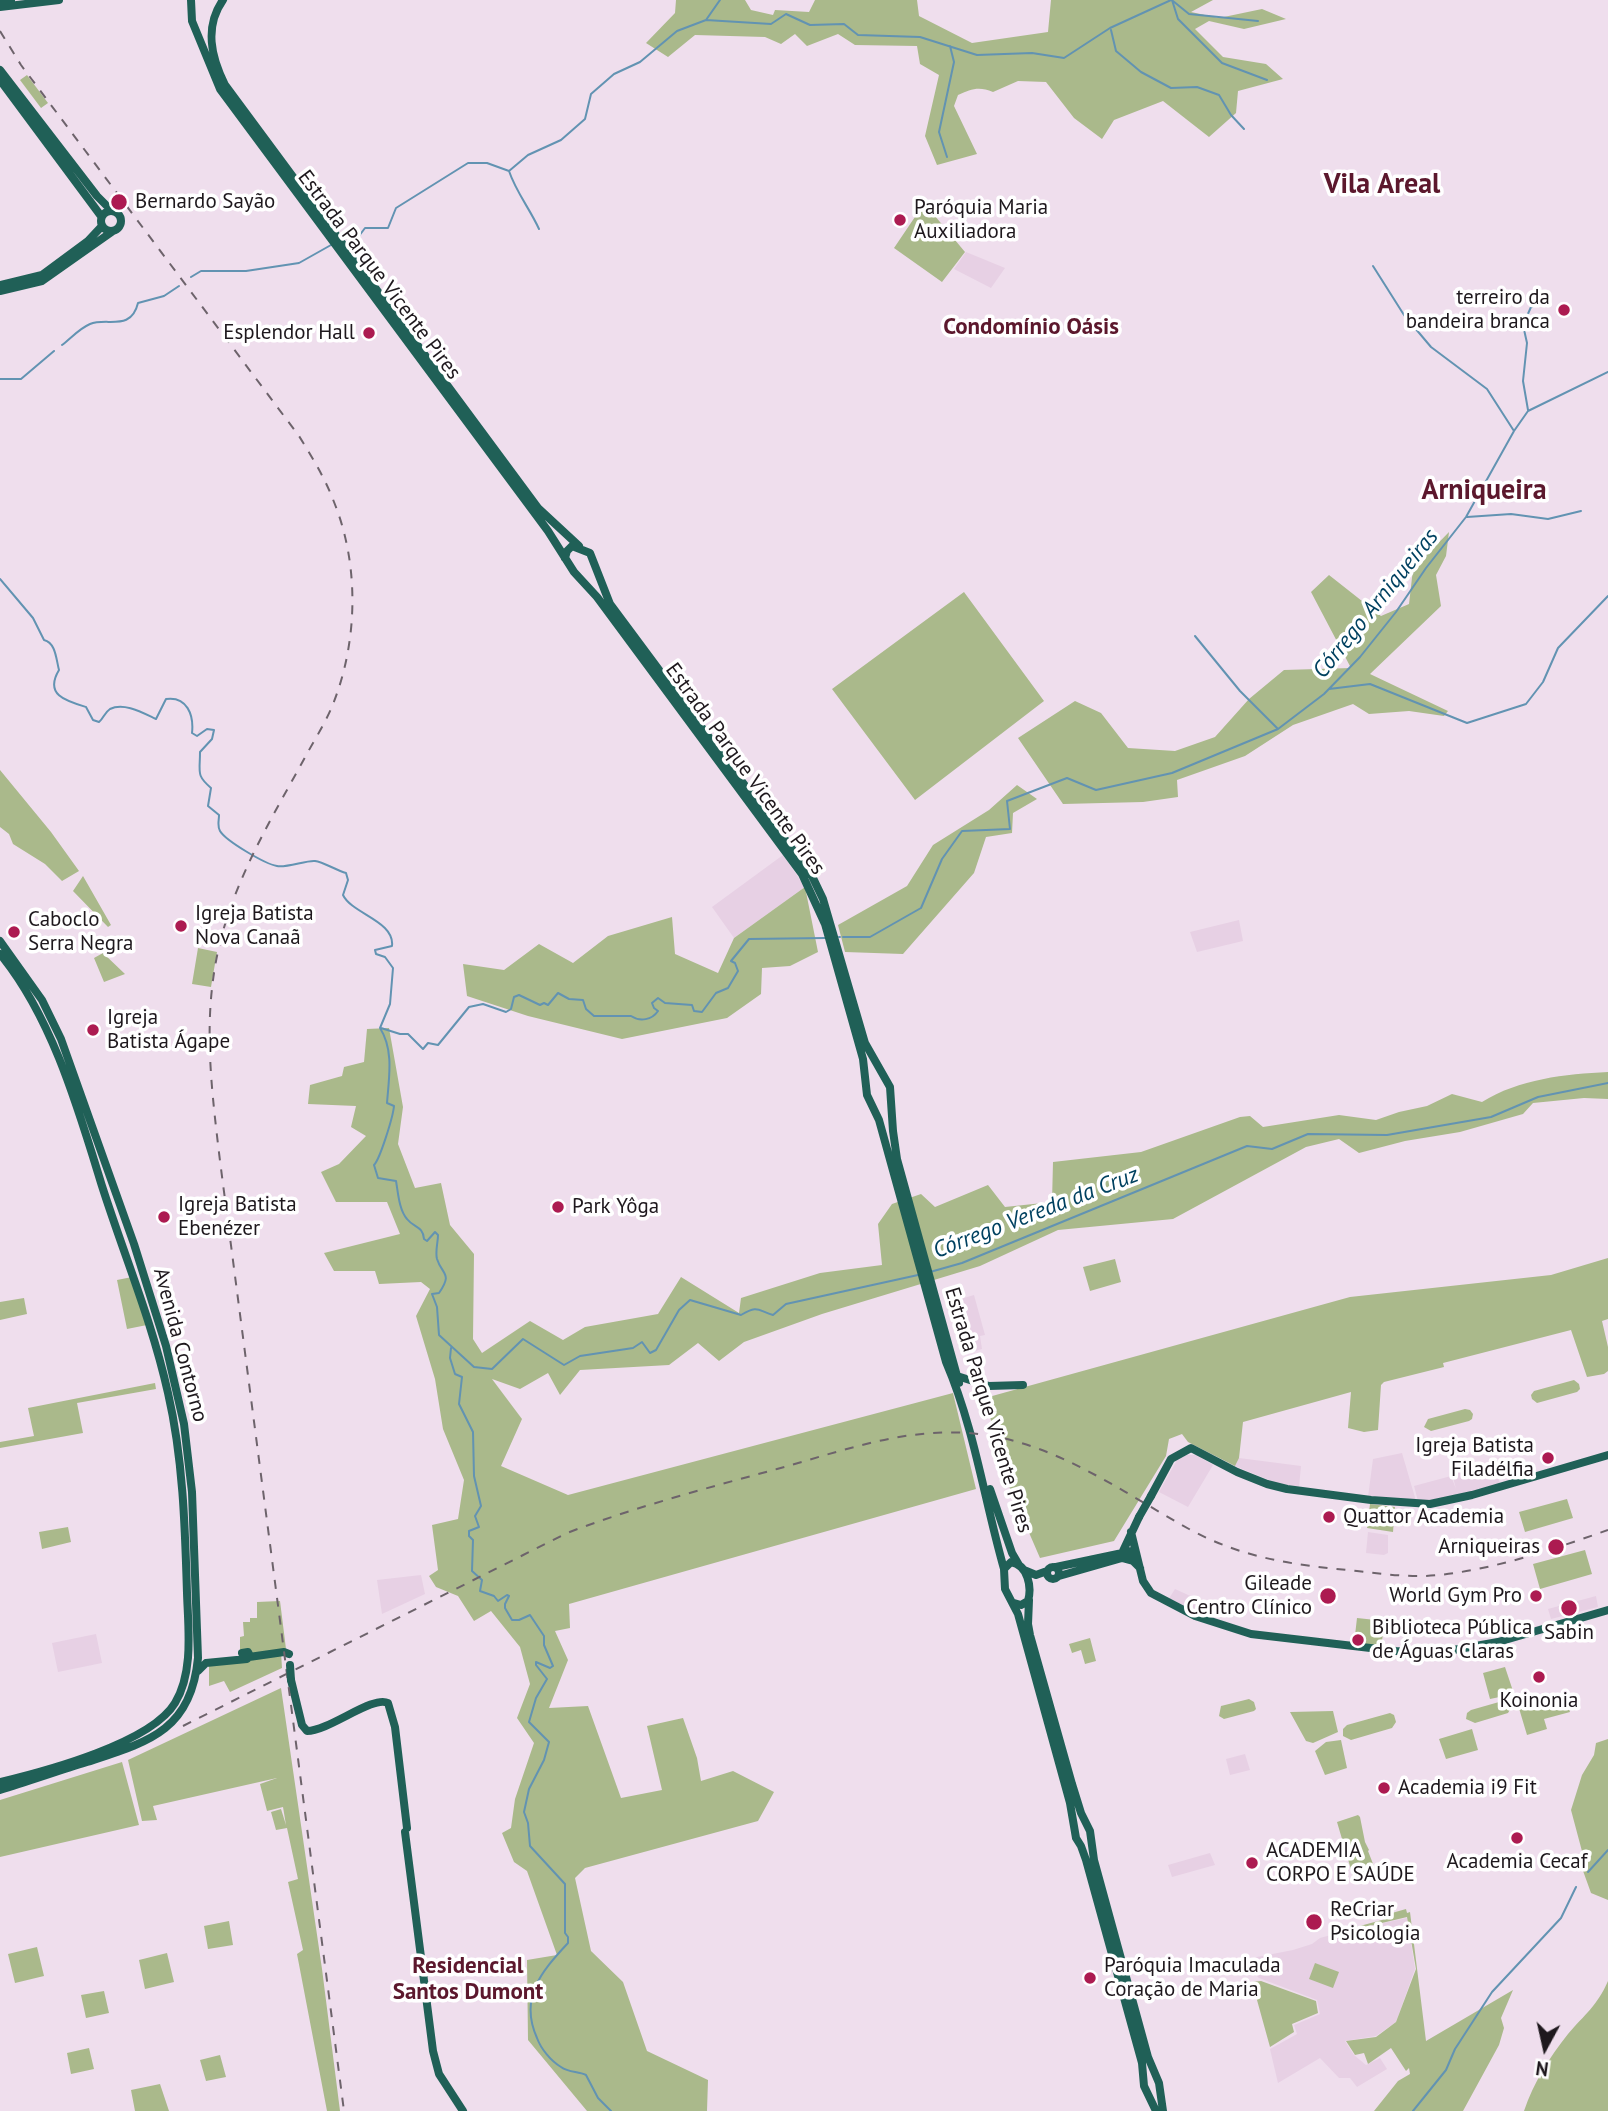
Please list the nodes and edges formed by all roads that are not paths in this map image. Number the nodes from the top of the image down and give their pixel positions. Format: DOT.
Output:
graph roads {
  1 [pos="11,0"];
  2 [pos="60,0"];
  3 [pos="191,0"];
  4 [pos="223,0"];
  5 [pos="0,2"];
  6 [pos="0,8"];
  7 [pos="194,26"];
  8 [pos="212,26"];
  9 [pos="0,70"];
  10 [pos="0,80"];
  11 [pos="287,181"];
  12 [pos="298,185"];
  13 [pos="303,197"];
  14 [pos="111,210"];
  15 [pos="101,216"];
  16 [pos="102,226"];
  17 [pos="113,231"];
  18 [pos="0,285"];
  19 [pos="0,291"];
  20 [pos="450,394"];
  21 [pos="581,548"];
  22 [pos="565,558"];
  23 [pos="595,567"];
  24 [pos="578,576"];
  25 [pos="738,782"];
  26 [pos="0,941"];
  27 [pos="0,954"];
  28 [pos="47,1007"];
  29 [pos="36,1008"];
  30 [pos="70,1062"];
  31 [pos="60,1065"];
  32 [pos="884,1077"];
  33 [pos="866,1084"];
  34 [pos="891,1101"];
  35 [pos="872,1106"];
  36 [pos="94,1145"];
  37 [pos="97,1155"];
  38 [pos="137,1252"];
  39 [pos="126,1255"];
  40 [pos="922,1261"];
  41 [pos="928,1283"];
  42 [pos="156,1345"];
  43 [pos="166,1346"];
  44 [pos="957,1376"];
  45 [pos="1023,1385"];
  46 [pos="1608,1455"];
  47 [pos="182,1482"];
  48 [pos="192,1492"];
  49 [pos="995,1530"];
  50 [pos="1004,1532"];
  51 [pos="1131,1532"];
  52 [pos="1124,1554"];
  53 [pos="186,1559"];
  54 [pos="195,1561"];
  55 [pos="1021,1567"];
  56 [pos="1140,1568"];
  57 [pos="1004,1569"];
  58 [pos="1048,1575"];
  59 [pos="1029,1595"];
  60 [pos="1014,1604"];
  61 [pos="1608,1610"];
  62 [pos="249,1656"];
  63 [pos="198,1658"];
  64 [pos="196,1675"];
  65 [pos="176,1701"];
  66 [pos="181,1712"];
  67 [pos="100,1743"];
  68 [pos="117,1745"];
  69 [pos="46,1772"];
  70 [pos="11,1782"];
  71 [pos="0,1790"];
  72 [pos="1085,1822"];
  73 [pos="1074,1826"];
  74 [pos="1086,1844"];
  75 [pos="1153,2071"];
  76 [pos="1143,2075"];
  77 [pos="1159,2092"];
  78 [pos="1149,2094"];
  79 [pos="463,2111"];
  80 [pos="1156,2111"];
  81 [pos="1163,2111"];
  1 -- 5 [label="main road"];
  2 -- 6 [label="main road"];
  3 -- 7 [label="main road, Estrada Parque Vicente Pires"];
  4 -- 8 [label="main road, Estrada Parque Vicente Pires"];
  7 -- 8 [label="main road"];
  7 -- 11 [label="main road, Estrada Parque Vicente Pires"];
  8 -- 12 [label="main road, Estrada Parque Vicente Pires"];
  9 -- 14 [label="main road"];
  10 -- 15 [label="main road"];
  11 -- 12 [label="main road"];
  11 -- 13 [label="main road, Estrada Parque Vicente Pires"];
  12 -- 13 [label="main road, Estrada Parque Vicente Pires"];
  13 -- 20 [label="main road, Estrada Parque Vicente Pires"];
  14 -- 15 [label="main road"];
  14 -- 17 [label="main road"];
  15 -- 16 [label="main road"];
  16 -- 17 [label="main road"];
  16 -- 18 [label="main road"];
  17 -- 19 [label="main road"];
  20 -- 21 [label="main road, Estrada Parque Vicente Pires"];
  20 -- 22 [label="main road, Estrada Parque Vicente Pires"];
  21 -- 22 [label="main road"];
  21 -- 23 [label="main road"];
  22 -- 24 [label="main road"];
  23 -- 24 [label="main road"];
  23 -- 25 [label="main road, Estrada Parque Vicente Pires"];
  24 -- 25 [label="main road, Estrada Parque Vicente Pires"];
  25 -- 32 [label="main road, Estrada Parque Vicente Pires"];
  25 -- 33 [label="main road, Estrada Parque Vicente Pires"];
  26 -- 28 [label="main road, Avenida Contorno"];
  27 -- 29 [label="main road, Avenida Contorno"];
  28 -- 29 [label="main road"];
  28 -- 30 [label="main road, Avenida Contorno"];
  29 -- 31 [label="main road, Avenida Contorno"];
  30 -- 31 [label="main road"];
  30 -- 36 [label="main road, Avenida Contorno"];
  31 -- 36 [label="main road, Avenida Contorno"];
  32 -- 33 [label="main road"];
  32 -- 34 [label="main road"];
  33 -- 35 [label="main road"];
  34 -- 35 [label="main road"];
  34 -- 40 [label="main road, Estrada Parque Vicente Pires"];
  35 -- 40 [label="main road, Estrada Parque Vicente Pires"];
  36 -- 37 [label="main road, Avenida Contorno"];
  37 -- 38 [label="main road, Avenida Contorno"];
  37 -- 39 [label="main road, Avenida Contorno"];
  38 -- 39 [label="main road"];
  38 -- 43 [label="main road, Avenida Contorno"];
  39 -- 42 [label="main road, Avenida Contorno"];
  40 -- 41 [label="main road, Estrada Parque Vicente Pires"];
  41 -- 44 [label="main road, Estrada Parque Vicente Pires"];
  41 -- 49 [label="main road, Estrada Parque Vicente Pires"];
  42 -- 43 [label="main road"];
  42 -- 47 [label="main road, Avenida Contorno"];
  43 -- 48 [label="main road, Avenida Contorno"];
  44 -- 45 [label="main road"];
  44 -- 50 [label="main road, Estrada Parque Vicente Pires"];
  46 -- 51 [label="main road, bridge"];
  47 -- 48 [label="main road"];
  47 -- 53 [label="main road, Avenida Contorno"];
  48 -- 54 [label="main road, Avenida Contorno"];
  49 -- 50 [label="main road"];
  49 -- 57 [label="main road, Estrada Parque Vicente Pires"];
  50 -- 55 [label="main road, Estrada Parque Vicente Pires"];
  51 -- 52 [label="main road"];
  51 -- 56 [label="main road"];
  52 -- 56 [label="main road"];
  52 -- 58 [label="main road"];
  53 -- 54 [label="main road"];
  53 -- 65 [label="main road, Avenida Contorno"];
  54 -- 63 [label="main road, Avenida Contorno"];
  55 -- 57 [label="main road"];
  55 -- 58 [label="main road"];
  55 -- 59 [label="main road, Estrada Parque Vicente Pires"];
  56 -- 61 [label="main road"];
  57 -- 60 [label="main road, Estrada Parque Vicente Pires"];
  58 -- 59 [label="main road"];
  59 -- 60 [label="main road"];
  59 -- 72 [label="main road"];
  60 -- 73 [label="main road"];
  62 -- 63 [label="main road"];
  62 -- 64 [label="main road"];
  62 -- 79 [label="main road, bridge"];
  63 -- 64 [label="main road, Avenida Contorno"];
  64 -- 66 [label="main road, Avenida Contorno"];
  65 -- 66 [label="main road"];
  65 -- 68 [label="main road, Avenida Contorno"];
  66 -- 69 [label="main road, Avenida Contorno"];
  67 -- 68 [label="main road"];
  68 -- 69 [label="main road, Avenida Contorno"];
  69 -- 70 [label="main road, Avenida Contorno"];
  70 -- 71 [label="main road, Avenida Contorno"];
  72 -- 73 [label="main road"];
  72 -- 74 [label="main road"];
  73 -- 74 [label="main road"];
  74 -- 75 [label="main road"];
  74 -- 76 [label="main road"];
  75 -- 76 [label="main road"];
  75 -- 77 [label="main road"];
  76 -- 78 [label="main road"];
  77 -- 78 [label="main road"];
  77 -- 81 [label="main road"];
  78 -- 80 [label="main road"];
}
